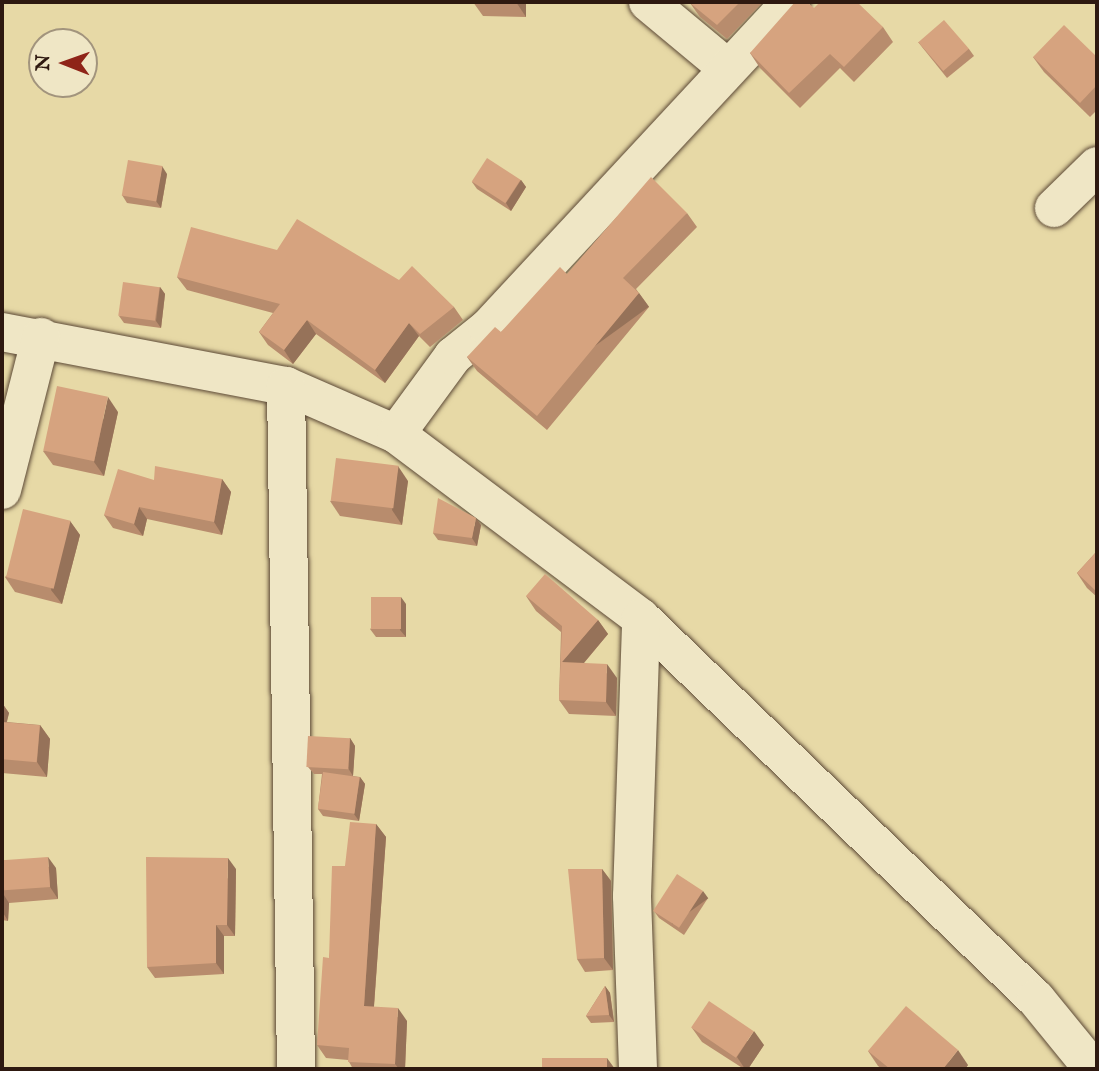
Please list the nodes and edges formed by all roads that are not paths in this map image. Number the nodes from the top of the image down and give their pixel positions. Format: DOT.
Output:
graph roads {
  1 [pos="648,2"];
  2 [pos="791,2"];
  3 [pos="726,67"];
  4 [pos="1097,166"];
  5 [pos="1054,208"];
  6 [pos="2,332"];
  7 [pos="41,337"];
  8 [pos="286,386"];
  9 [pos="396,434"];
  10 [pos="2,490"];
  11 [pos="641,618"];
  12 [pos="296,1069"];
  13 [pos="638,1069"];
  14 [pos="1093,1069"];
  1 -- 3 [label="street"];
  2 -- 3 [label="street"];
  3 -- 9 [label="street"];
  4 -- 5 [label="street"];
  6 -- 7 [label="street"];
  7 -- 8 [label="street"];
  7 -- 10 [label="street"];
  8 -- 9 [label="street"];
  8 -- 12 [label="street"];
  9 -- 11 [label="street"];
  11 -- 13 [label="street"];
  11 -- 14 [label="street"];
}
